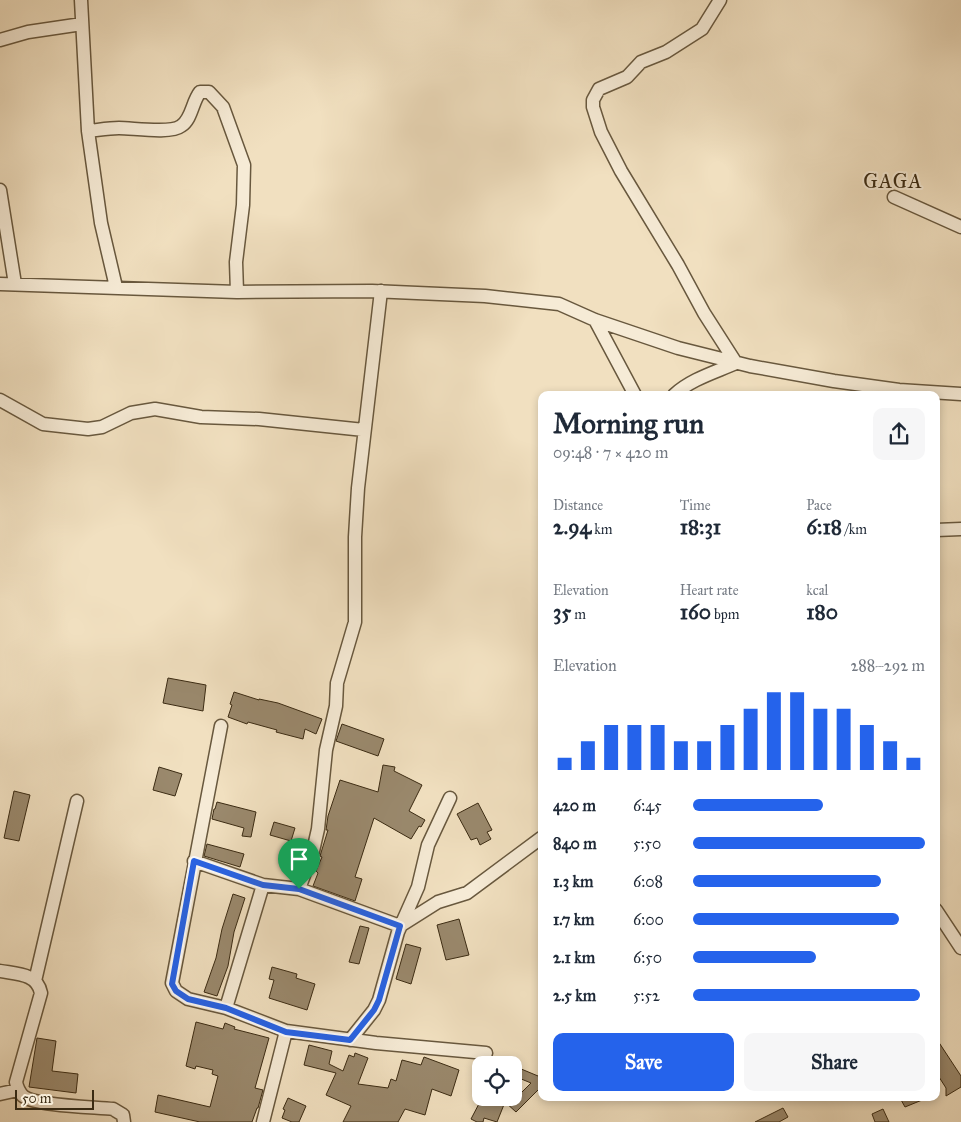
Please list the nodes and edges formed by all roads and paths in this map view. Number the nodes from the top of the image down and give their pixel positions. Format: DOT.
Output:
graph roads {
  1 [pos="81,0"];
  2 [pos="720,0"];
  3 [pos="82,24"];
  4 [pos="0,40"];
  5 [pos="88,131"];
  6 [pos="0,190"];
  7 [pos="894,197"];
  8 [pos="961,227"];
  9 [pos="0,284"];
  10 [pos="15,284"];
  11 [pos="116,287"];
  12 [pos="381,291"];
  13 [pos="236,292"];
  14 [pos="595,320"];
  15 [pos="736,363"];
  16 [pos="633,391"];
  17 [pos="680,391"];
  18 [pos="914,391"];
  19 [pos="940,393"];
  20 [pos="961,394"];
  21 [pos="0,400"];
  22 [pos="364,430"];
  23 [pos="961,529"];
  24 [pos="940,530"];
  25 [pos="221,726"];
  26 [pos="450,798"];
  27 [pos="77,801"];
  28 [pos="538,840"];
  29 [pos="194,861"];
  30 [pos="263,885"];
  31 [pos="299,889"];
  32 [pos="940,916"];
  33 [pos="400,926"];
  34 [pos="961,948"];
  35 [pos="0,971"];
  36 [pos="35,981"];
  37 [pos="226,1008"];
  38 [pos="286,1032"];
  39 [pos="350,1040"];
  40 [pos="486,1053"];
  41 [pos="18,1090"];
  42 [pos="0,1094"];
  43 [pos="124,1122"];
  44 [pos="263,1122"];
  1 -- 3 [label="street"];
  2 -- 15 [label="street"];
  3 -- 4 [label="street"];
  3 -- 5 [label="street"];
  5 -- 11 [label="street"];
  5 -- 13 [label="street"];
  6 -- 10 [label="street"];
  7 -- 8 [label="street"];
  9 -- 10 [label="street"];
  10 -- 11 [label="street"];
  11 -- 13 [label="street"];
  12 -- 13 [label="street"];
  12 -- 14 [label="street"];
  12 -- 22 [label="street"];
  14 -- 15 [label="street"];
  14 -- 16 [label="street"];
  15 -- 17 [label="street"];
  15 -- 18 [label="street"];
  19 -- 20 [label="street"];
  21 -- 22 [label="street"];
  22 -- 31 [label="street"];
  23 -- 24 [label="street"];
  25 -- 29 [label="street"];
  26 -- 33 [label="street"];
  27 -- 36 [label="street"];
  28 -- 33 [label="street"];
  29 -- 30 [label="street"];
  29 -- 37 [label="street"];
  30 -- 31 [label="street"];
  30 -- 37 [label="street"];
  31 -- 33 [label="street"];
  32 -- 34 [label="street"];
  33 -- 39 [label="street"];
  35 -- 36 [label="street"];
  36 -- 41 [label="street"];
  37 -- 38 [label="street"];
  38 -- 39 [label="street"];
  38 -- 44 [label="street"];
  39 -- 40 [label="street"];
  41 -- 42 [label="street"];
  41 -- 43 [label="street"];
}
